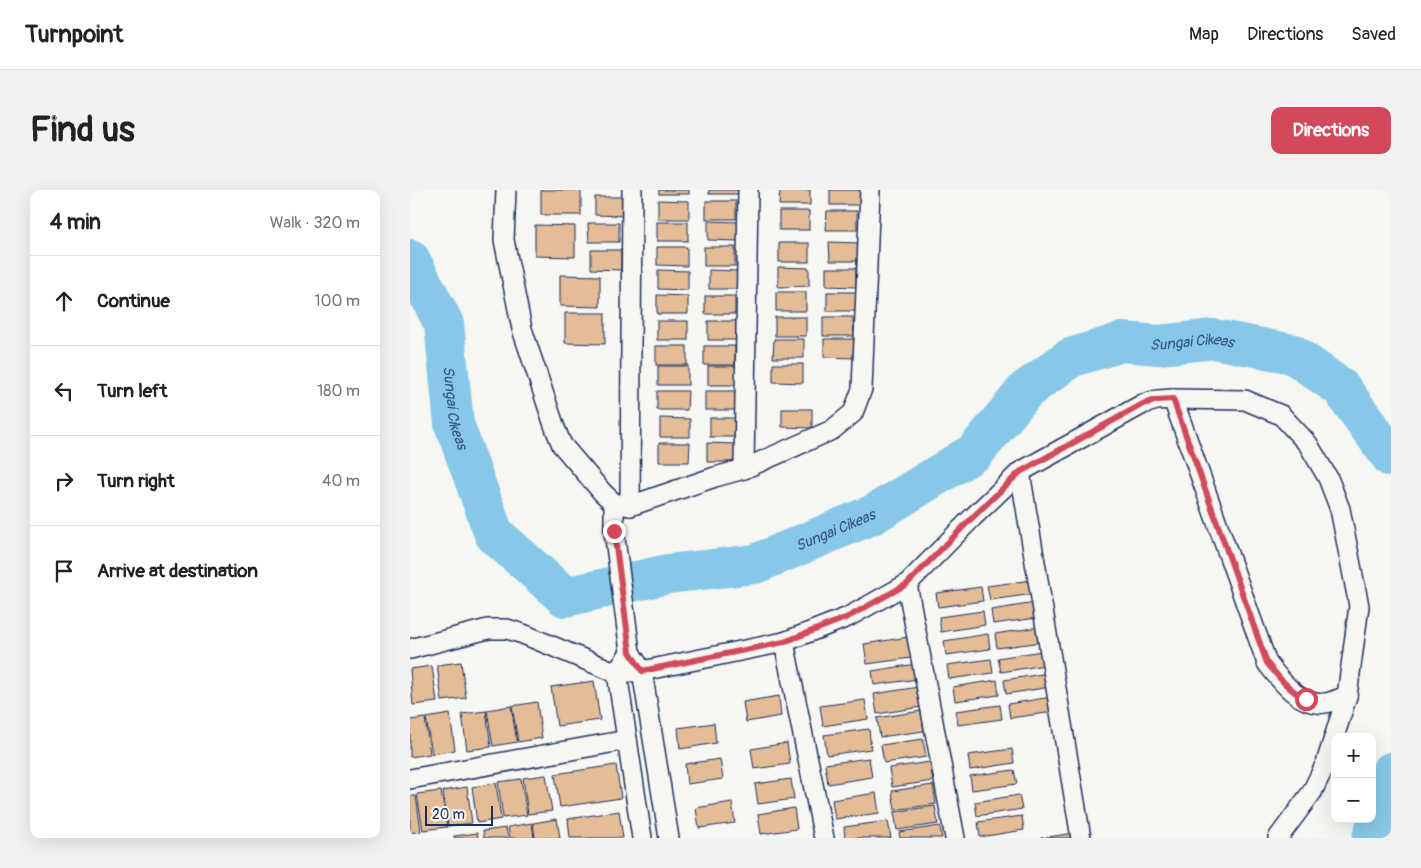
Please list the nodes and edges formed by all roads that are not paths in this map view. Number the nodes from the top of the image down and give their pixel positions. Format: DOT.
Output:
graph roads {
  1 [pos="506,190"];
  2 [pos="632,190"];
  3 [pos="748,190"];
  4 [pos="870,190"];
  5 [pos="1173,399"];
  6 [pos="744,469"];
  7 [pos="1020,472"];
  8 [pos="622,505"];
  9 [pos="907,584"];
  10 [pos="784,642"];
  11 [pos="410,649"];
  12 [pos="630,652"];
  13 [pos="642,671"];
  14 [pos="617,674"];
  15 [pos="1347,696"];
  16 [pos="627,740"];
  17 [pos="410,779"];
  18 [pos="642,838"];
  19 [pos="669,838"];
  20 [pos="824,838"];
  21 [pos="955,838"];
  22 [pos="1080,838"];
  23 [pos="1278,838"];
  1 -- 8 [label="street"];
  2 -- 8 [label="street"];
  3 -- 6 [label="street"];
  4 -- 6 [label="street"];
  5 -- 7 [label="street"];
  5 -- 15 [label="street"];
  5 -- 15 [label="street"];
  6 -- 8 [label="street"];
  7 -- 9 [label="street"];
  7 -- 22 [label="street"];
  8 -- 12 [label="street"];
  9 -- 10 [label="street"];
  9 -- 21 [label="street"];
  10 -- 13 [label="street"];
  10 -- 20 [label="street"];
  11 -- 14 [label="street"];
  12 -- 13 [label="street"];
  12 -- 14 [label="street"];
  13 -- 14 [label="street"];
  13 -- 19 [label="street"];
  14 -- 16 [label="street"];
  15 -- 23 [label="street"];
  16 -- 17 [label="street"];
  16 -- 18 [label="street"];
}
